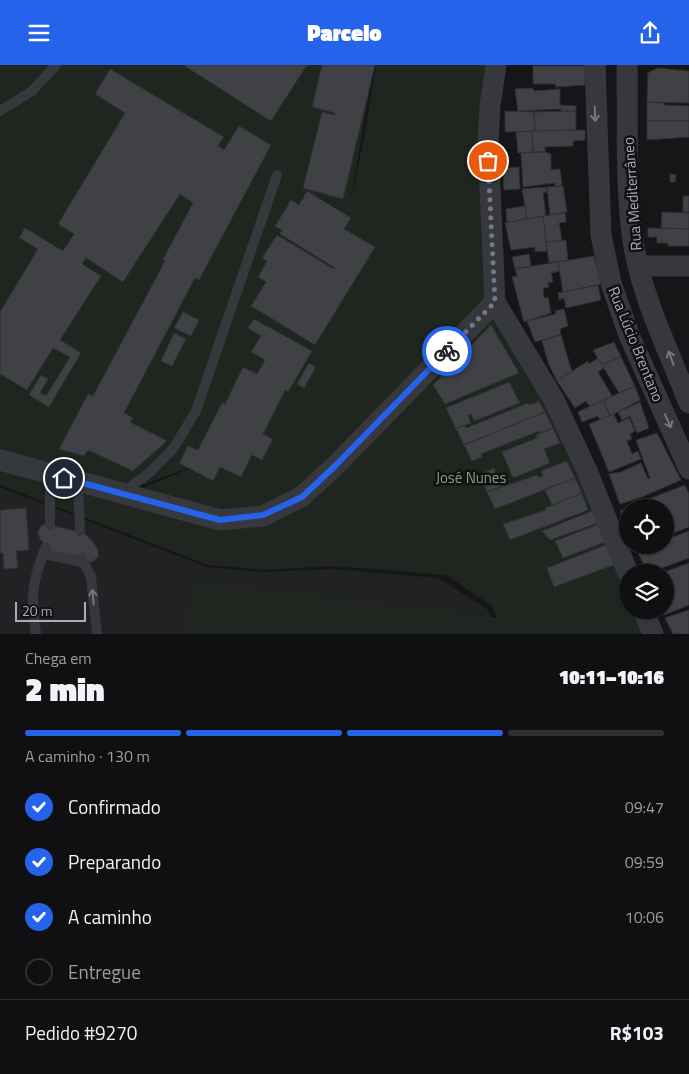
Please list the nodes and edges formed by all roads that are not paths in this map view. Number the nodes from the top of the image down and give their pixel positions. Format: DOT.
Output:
graph roads {
  1 [pos="56,65"];
  2 [pos="496,65"];
  3 [pos="595,65"];
  4 [pos="627,65"];
  5 [pos="0,111"];
  6 [pos="277,175"];
  7 [pos="689,266"];
  8 [pos="639,267"];
  9 [pos="495,302"];
  10 [pos="689,403"];
  11 [pos="0,460"];
  12 [pos="689,469"];
  13 [pos="50,474"];
  14 [pos="78,481"];
  15 [pos="121,493"];
  16 [pos="50,525"];
  17 [pos="80,531"];
  18 [pos="624,564"];
  19 [pos="647,619"];
  20 [pos="36,634"];
  21 [pos="97,634"];
  22 [pos="653,634"];
  1 -- 5 [label="lane"];
  2 -- 9 [label="street"];
  3 -- 12 [label="street, Rua Lúcio Brentano, one-way"];
  4 -- 8 [label="street, Rua Mediterrâneo"];
  6 -- 15 [label="lane"];
  7 -- 8 [label="street"];
  10 -- 8 [label="street, Rua Mediterrâneo, one-way"];
  9 -- 15 [label="street"];
  9 -- 18 [label="street"];
  11 -- 13 [label="street"];
  13 -- 14 [label="street"];
  13 -- 16 [label="lane"];
  14 -- 15 [label="street"];
  14 -- 17 [label="lane"];
  19 -- 22 [label="street"];
  21 -- 20 [label="lane, one-way"];
}
